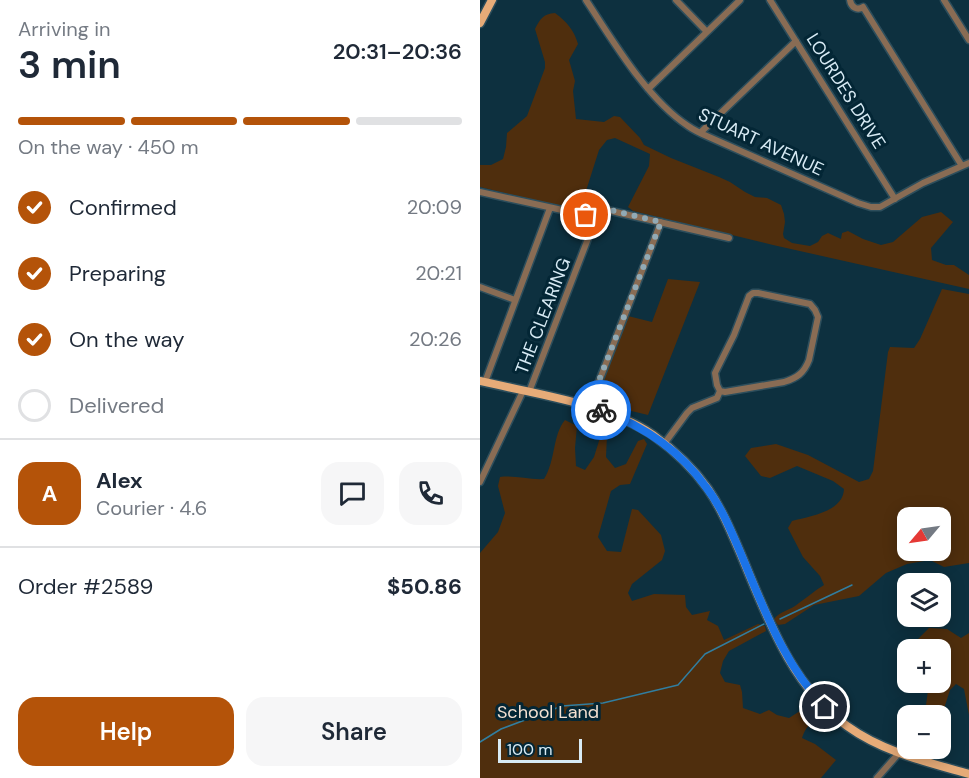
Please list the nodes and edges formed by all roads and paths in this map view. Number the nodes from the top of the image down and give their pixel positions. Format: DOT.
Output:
graph roads {
  1 [pos="492,0"];
  2 [pos="586,0"];
  3 [pos="676,0"];
  4 [pos="740,0"];
  5 [pos="770,0"];
  6 [pos="850,0"];
  7 [pos="867,0"];
  8 [pos="946,0"];
  9 [pos="863,7"];
  10 [pos="480,23"];
  11 [pos="706,32"];
  12 [pos="969,40"];
  13 [pos="796,41"];
  14 [pos="648,89"];
  15 [pos="700,133"];
  16 [pos="965,164"];
  17 [pos="480,192"];
  18 [pos="896,199"];
  19 [pos="550,208"];
  20 [pos="594,217"];
  21 [pos="661,222"];
  22 [pos="729,238"];
  23 [pos="480,287"];
  24 [pos="515,300"];
  25 [pos="482,381"];
  26 [pos="526,391"];
  27 [pos="720,391"];
  28 [pos="589,406"];
  29 [pos="664,444"];
  30 [pos="480,482"];
  31 [pos="897,752"];
  32 [pos="897,755"];
  33 [pos="919,759"];
  34 [pos="969,774"];
  35 [pos="877,778"];
  1 -- 10 [label="main road"];
  2 -- 14 [label="street, STUART AVENUE"];
  3 -- 11 [label="street"];
  4 -- 11 [label="street"];
  5 -- 13 [label="street, LOURDES DRIVE"];
  6 -- 9 [label="street"];
  7 -- 9 [label="street"];
  8 -- 12 [label="street"];
  9 -- 16 [label="street"];
  11 -- 14 [label="street"];
  13 -- 15 [label="street"];
  13 -- 18 [label="street, LOURDES DRIVE"];
  14 -- 15 [label="street, STUART AVENUE"];
  15 -- 18 [label="street, STUART AVENUE"];
  16 -- 18 [label="street, STUART AVENUE"];
  17 -- 19 [label="street"];
  19 -- 20 [label="street"];
  19 -- 24 [label="street"];
  20 -- 21 [label="street"];
  20 -- 26 [label="street, THE CLEARING"];
  21 -- 22 [label="street"];
  21 -- 28 [label="street"];
  23 -- 24 [label="street"];
  24 -- 25 [label="street"];
  25 -- 26 [label="main road"];
  26 -- 28 [label="main road"];
  26 -- 30 [label="street, THE CLEARING"];
  27 -- 27 [label="street"];
  27 -- 29 [label="street"];
  28 -- 29 [label="main road"];
  29 -- 31 [label="main road"];
  32 -- 35 [label="street"];
  33 -- 34 [label="main road"];
}
